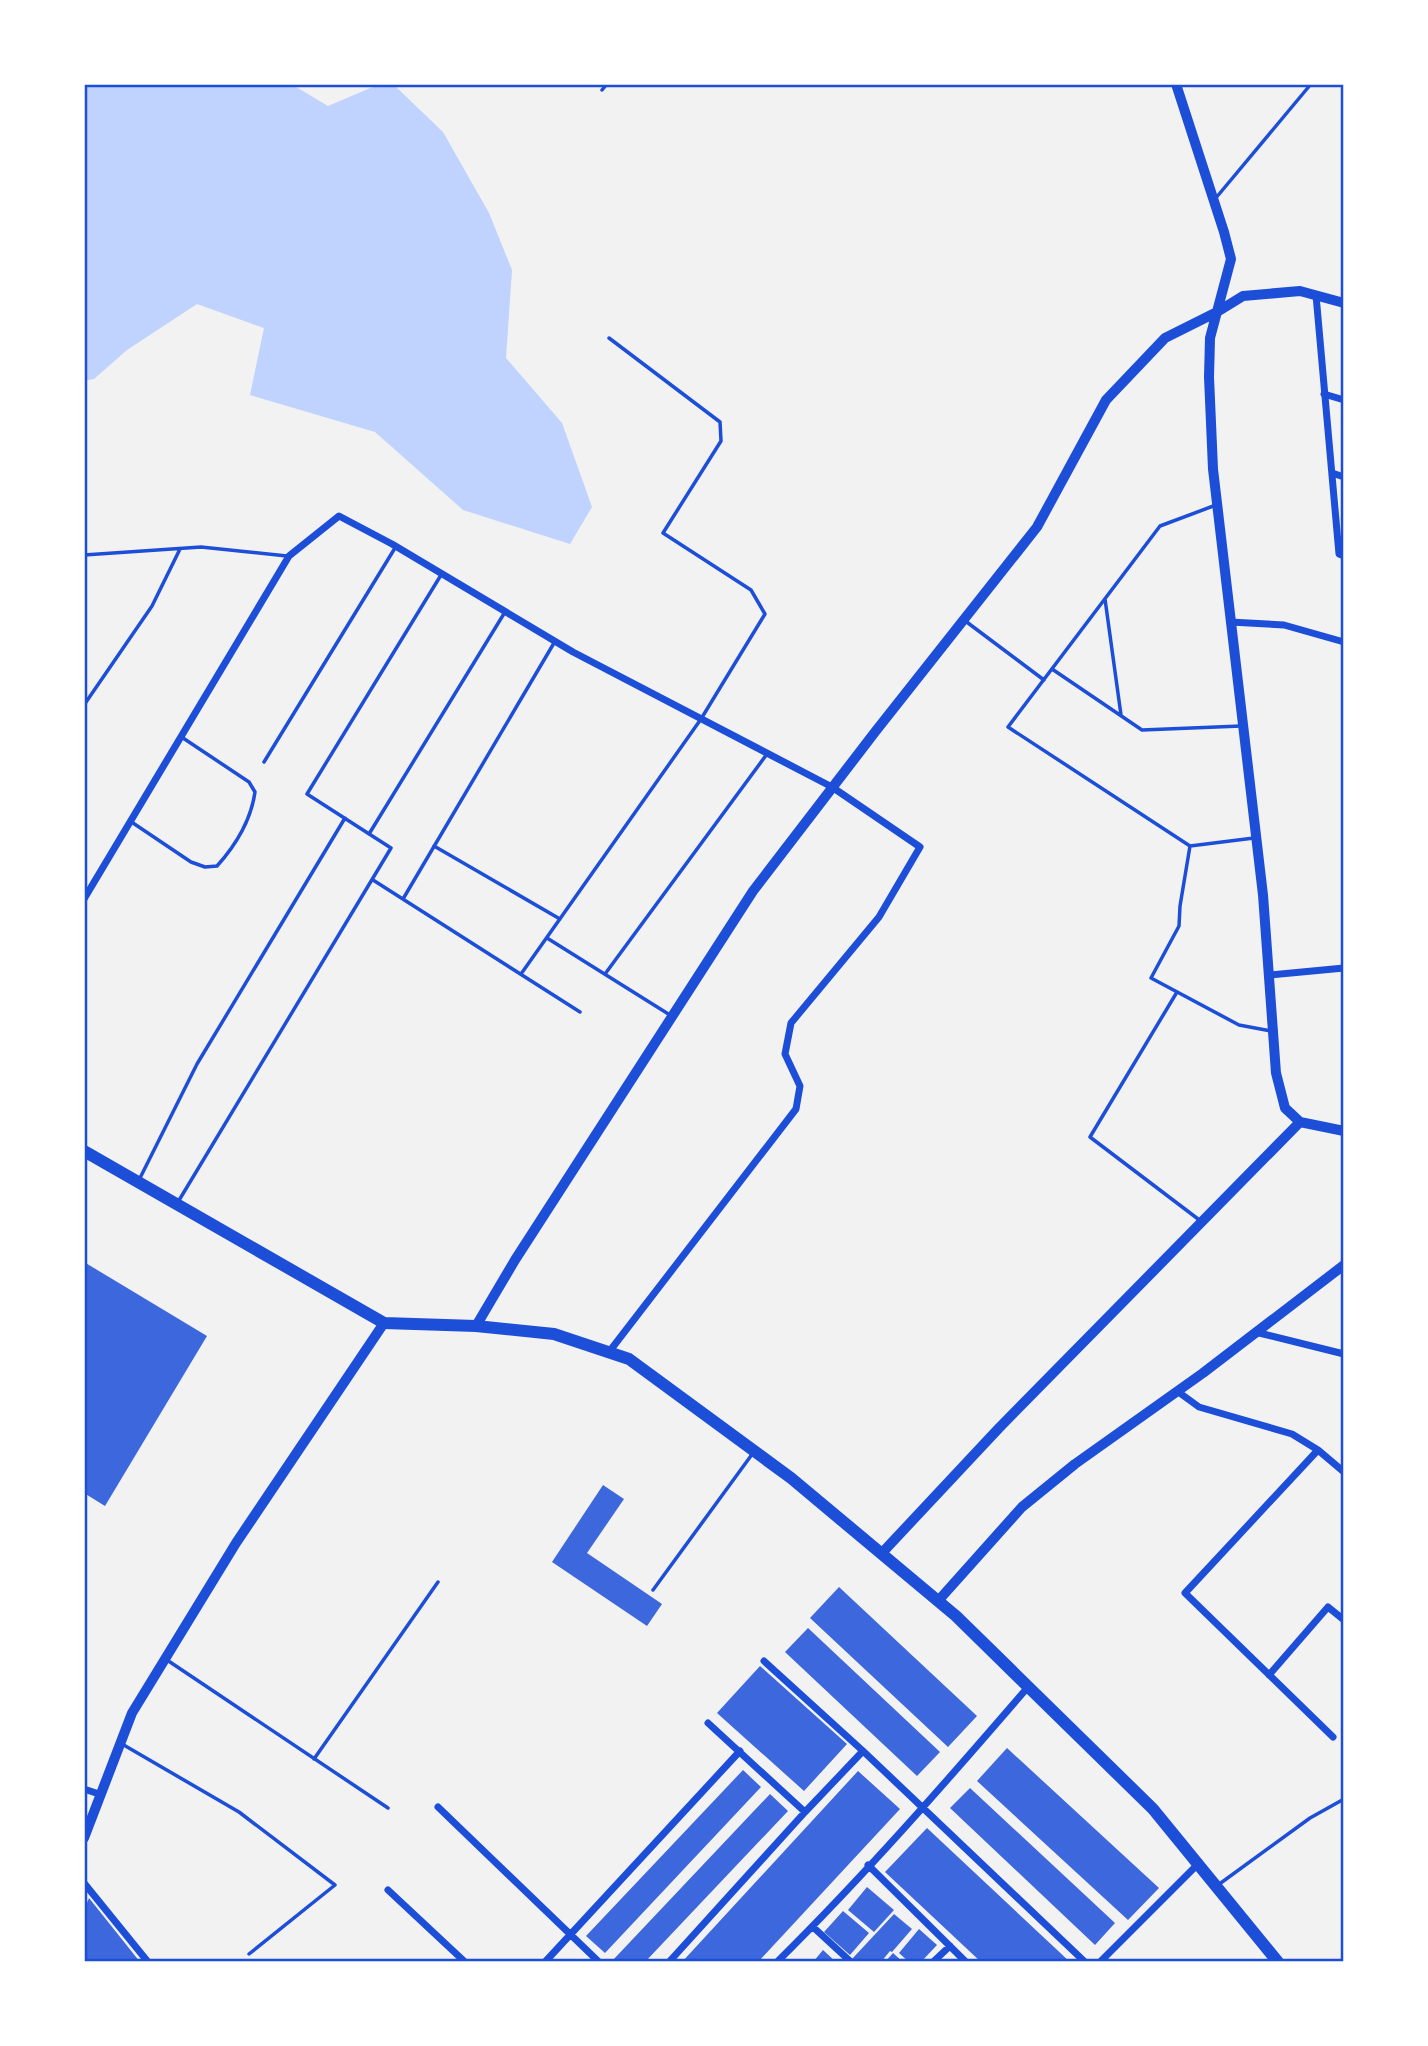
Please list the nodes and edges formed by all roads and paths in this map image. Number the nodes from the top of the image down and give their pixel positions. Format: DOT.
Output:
graph roads {
  1 [pos="607,84"];
  2 [pos="1176,84"];
  3 [pos="1311,84"];
  4 [pos="602,90"];
  5 [pos="1214,201"];
  6 [pos="1315,295"];
  7 [pos="1344,303"];
  8 [pos="1217,312"];
  9 [pos="609,338"];
  10 [pos="1324,394"];
  11 [pos="1344,400"];
  12 [pos="1332,473"];
  13 [pos="1344,477"];
  14 [pos="1217,504"];
  15 [pos="396,546"];
  16 [pos="180,548"];
  17 [pos="84,555"];
  18 [pos="289,556"];
  19 [pos="1344,556"];
  20 [pos="442,573"];
  21 [pos="1105,599"];
  22 [pos="505,612"];
  23 [pos="964,620"];
  24 [pos="1230,622"];
  25 [pos="555,641"];
  26 [pos="1344,642"];
  27 [pos="1052,669"];
  28 [pos="1044,680"];
  29 [pos="84,705"];
  30 [pos="1121,716"];
  31 [pos="701,719"];
  32 [pos="1242,726"];
  33 [pos="181,737"];
  34 [pos="768,754"];
  35 [pos="264,762"];
  36 [pos="832,787"];
  37 [pos="345,818"];
  38 [pos="130,821"];
  39 [pos="369,834"];
  40 [pos="1256,838"];
  41 [pos="434,846"];
  42 [pos="1190,846"];
  43 [pos="373,880"];
  44 [pos="84,899"];
  45 [pos="403,899"];
  46 [pos="560,919"];
  47 [pos="547,938"];
  48 [pos="1344,968"];
  49 [pos="521,974"];
  50 [pos="605,974"];
  51 [pos="1269,975"];
  52 [pos="1177,992"];
  53 [pos="580,1012"];
  54 [pos="672,1016"];
  55 [pos="1273,1031"];
  56 [pos="1300,1122"];
  57 [pos="1344,1131"];
  58 [pos="84,1151"];
  59 [pos="138,1182"];
  60 [pos="177,1204"];
  61 [pos="1202,1222"];
  62 [pos="1344,1265"];
  63 [pos="384,1323"];
  64 [pos="476,1326"];
  65 [pos="1255,1332"];
  66 [pos="609,1352"];
  67 [pos="1344,1354"];
  68 [pos="1177,1391"];
  69 [pos="1318,1450"];
  70 [pos="755,1452"];
  71 [pos="1344,1472"];
  72 [pos="881,1554"];
  73 [pos="438,1582"];
  74 [pos="653,1590"];
  75 [pos="938,1601"];
  76 [pos="1344,1620"];
  77 [pos="165,1659"];
  78 [pos="764,1661"];
  79 [pos="1269,1675"];
  80 [pos="1028,1687"];
  81 [pos="708,1723"];
  82 [pos="1332,1737"];
  83 [pos="120,1743"];
  84 [pos="740,1751"];
  85 [pos="863,1751"];
  86 [pos="314,1759"];
  87 [pos="84,1789"];
  88 [pos="99,1794"];
  89 [pos="1344,1799"];
  90 [pos="438,1807"];
  91 [pos="388,1808"];
  92 [pos="923,1808"];
  93 [pos="805,1812"];
  94 [pos="84,1838"];
  95 [pos="1198,1864"];
  96 [pos="868,1865"];
  97 [pos="84,1883"];
  98 [pos="1216,1886"];
  99 [pos="388,1889"];
  100 [pos="813,1927"];
  101 [pos="570,1934"];
  102 [pos="950,1946"];
  103 [pos="248,1954"];
  104 [pos="148,1962"];
  105 [pos="465,1962"];
  106 [pos="545,1962"];
  107 [pos="599,1962"];
  108 [pos="669,1962"];
  109 [pos="777,1962"];
  110 [pos="851,1962"];
  111 [pos="933,1962"];
  112 [pos="966,1962"];
  113 [pos="1085,1962"];
  114 [pos="1100,1962"];
  115 [pos="1278,1962"];
  1 -- 4 [label="lane"];
  2 -- 5 [label="street"];
  3 -- 5 [label="lane"];
  5 -- 8 [label="street"];
  6 -- 7 [label="street"];
  6 -- 8 [label="street"];
  6 -- 10 [label="street"];
  8 -- 14 [label="street"];
  8 -- 23 [label="street"];
  9 -- 31 [label="lane"];
  10 -- 11 [label="street"];
  10 -- 12 [label="street"];
  12 -- 13 [label="street"];
  12 -- 19 [label="street"];
  14 -- 21 [label="lane"];
  14 -- 24 [label="street"];
  15 -- 18 [label="street"];
  15 -- 20 [label="street"];
  15 -- 35 [label="lane"];
  16 -- 17 [label="lane"];
  16 -- 18 [label="lane"];
  16 -- 29 [label="lane"];
  18 -- 33 [label="street"];
  20 -- 22 [label="street"];
  20 -- 37 [label="lane"];
  21 -- 27 [label="lane"];
  21 -- 30 [label="lane"];
  22 -- 25 [label="street"];
  22 -- 39 [label="lane"];
  23 -- 28 [label="lane"];
  23 -- 36 [label="street"];
  24 -- 26 [label="street"];
  24 -- 32 [label="street"];
  25 -- 31 [label="street"];
  25 -- 41 [label="lane"];
  27 -- 28 [label="lane"];
  27 -- 30 [label="lane"];
  28 -- 42 [label="lane"];
  30 -- 32 [label="lane"];
  31 -- 34 [label="street"];
  31 -- 46 [label="lane"];
  32 -- 40 [label="street"];
  33 -- 38 [label="street"];
  33 -- 38 [label="lane"];
  34 -- 36 [label="street"];
  34 -- 50 [label="lane"];
  36 -- 54 [label="street"];
  36 -- 66 [label="street"];
  37 -- 39 [label="lane"];
  37 -- 59 [label="lane"];
  38 -- 44 [label="street"];
  39 -- 43 [label="lane"];
  40 -- 42 [label="lane"];
  40 -- 51 [label="street"];
  41 -- 45 [label="lane"];
  41 -- 46 [label="lane"];
  42 -- 52 [label="lane"];
  43 -- 45 [label="lane"];
  43 -- 60 [label="lane"];
  45 -- 49 [label="lane"];
  46 -- 47 [label="lane"];
  47 -- 49 [label="lane"];
  47 -- 50 [label="lane"];
  48 -- 51 [label="street"];
  49 -- 53 [label="lane"];
  50 -- 54 [label="lane"];
  51 -- 55 [label="street"];
  52 -- 55 [label="lane"];
  52 -- 61 [label="lane"];
  54 -- 64 [label="street"];
  55 -- 56 [label="street"];
  56 -- 57 [label="street"];
  56 -- 61 [label="street"];
  58 -- 59 [label="main road"];
  59 -- 60 [label="main road"];
  60 -- 63 [label="main road"];
  61 -- 72 [label="street"];
  62 -- 65 [label="street"];
  63 -- 64 [label="main road"];
  63 -- 77 [label="street"];
  64 -- 66 [label="main road"];
  65 -- 67 [label="street"];
  65 -- 68 [label="street"];
  66 -- 70 [label="main road"];
  68 -- 69 [label="street"];
  68 -- 75 [label="street"];
  69 -- 71 [label="street"];
  69 -- 79 [label="street"];
  70 -- 72 [label="main road"];
  70 -- 74 [label="lane"];
  72 -- 75 [label="main road"];
  73 -- 86 [label="lane"];
  75 -- 80 [label="main road"];
  76 -- 79 [label="street"];
  77 -- 83 [label="street"];
  77 -- 86 [label="lane"];
  78 -- 85 [label="street"];
  79 -- 82 [label="street"];
  80 -- 92 [label="street"];
  80 -- 95 [label="main road"];
  81 -- 84 [label="street"];
  83 -- 88 [label="street"];
  83 -- 103 [label="lane"];
  84 -- 93 [label="street"];
  84 -- 101 [label="street"];
  85 -- 92 [label="street"];
  85 -- 93 [label="street"];
  86 -- 91 [label="lane"];
  87 -- 88 [label="street"];
  88 -- 94 [label="street"];
  89 -- 98 [label="lane"];
  90 -- 101 [label="street"];
  92 -- 96 [label="street"];
  92 -- 113 [label="street"];
  93 -- 108 [label="street"];
  95 -- 98 [label="main road"];
  95 -- 114 [label="street"];
  96 -- 100 [label="street"];
  96 -- 102 [label="street"];
  97 -- 104 [label="street"];
  98 -- 115 [label="main road"];
  99 -- 105 [label="street"];
  100 -- 109 [label="street"];
  100 -- 110 [label="street"];
  101 -- 106 [label="street"];
  101 -- 107 [label="street"];
  102 -- 111 [label="street"];
  102 -- 112 [label="street"];
}
